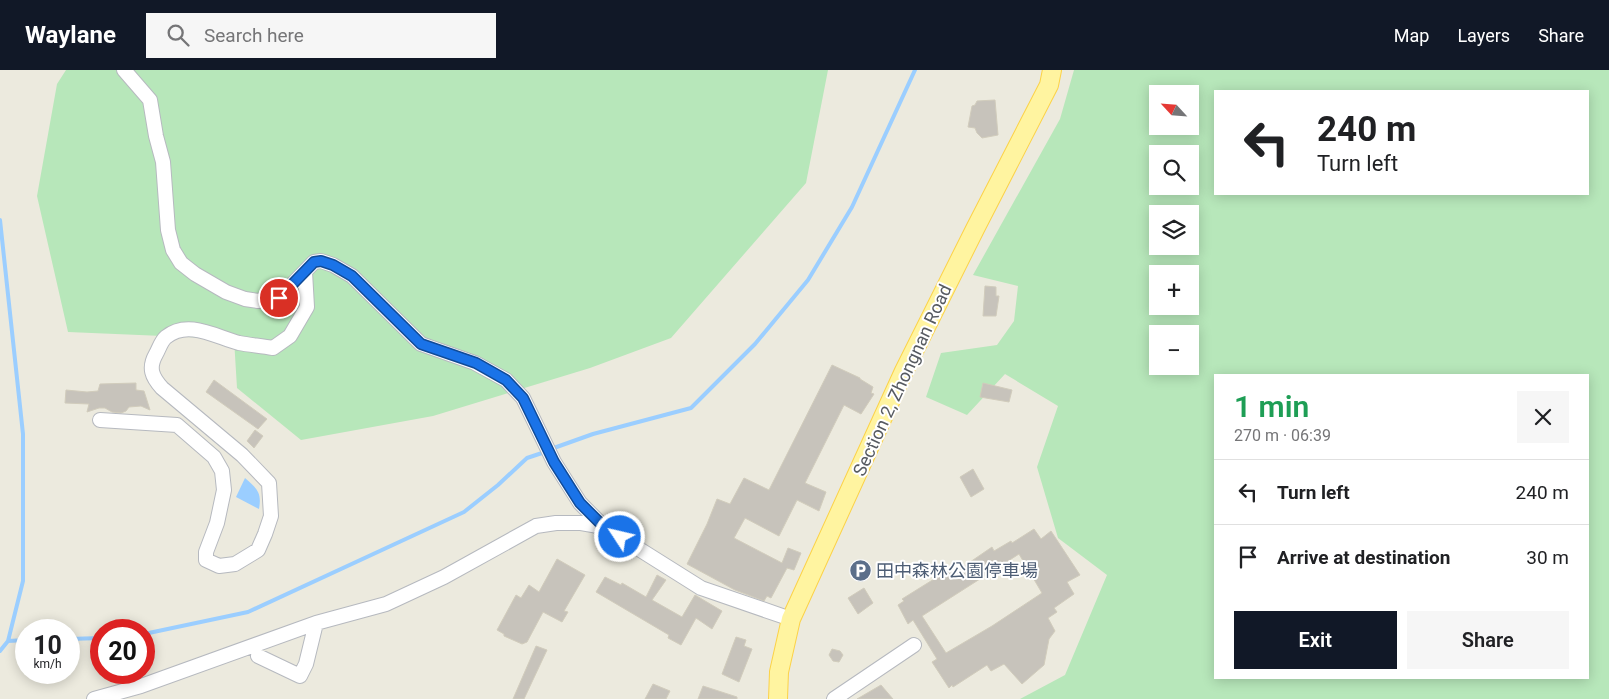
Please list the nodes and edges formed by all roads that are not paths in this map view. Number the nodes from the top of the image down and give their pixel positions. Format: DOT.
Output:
graph roads {
  1 [pos="124,70"];
  2 [pos="1052,70"];
  3 [pos="305,272"];
  4 [pos="100,420"];
  5 [pos="604,527"];
  6 [pos="791,619"];
  7 [pos="316,623"];
  8 [pos="914,645"];
  9 [pos="258,656"];
  10 [pos="94,699"];
  11 [pos="778,699"];
  12 [pos="834,699"];
  1 -- 3 [label="street"];
  2 -- 6 [label="main road, Section 2, Zhongnan Road"];
  3 -- 4 [label="street"];
  3 -- 5 [label="street"];
  5 -- 6 [label="street"];
  5 -- 7 [label="street"];
  6 -- 11 [label="main road, Section 2, Zhongnan Road"];
  7 -- 9 [label="street"];
  7 -- 10 [label="street"];
  8 -- 12 [label="street"];
}
